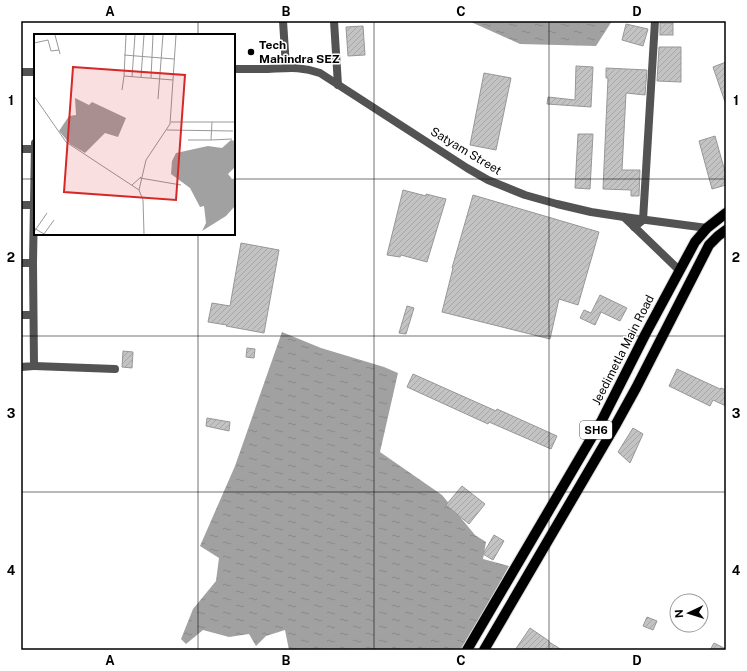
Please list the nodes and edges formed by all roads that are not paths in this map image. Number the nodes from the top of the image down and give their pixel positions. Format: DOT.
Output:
graph roads {
  1 [pos="283,21"];
  2 [pos="334,21"];
  3 [pos="655,21"];
  4 [pos="286,67"];
  5 [pos="235,69"];
  6 [pos="21,72"];
  7 [pos="34,72"];
  8 [pos="338,85"];
  9 [pos="21,149"];
  10 [pos="34,149"];
  11 [pos="21,205"];
  12 [pos="34,205"];
  13 [pos="726,213"];
  14 [pos="624,217"];
  15 [pos="643,220"];
  16 [pos="634,227"];
  17 [pos="707,228"];
  18 [pos="726,230"];
  19 [pos="21,263"];
  20 [pos="33,263"];
  21 [pos="679,270"];
  22 [pos="21,315"];
  23 [pos="33,315"];
  24 [pos="34,366"];
  25 [pos="21,367"];
  26 [pos="115,369"];
  27 [pos="467,650"];
  28 [pos="484,650"];
  1 -- 4 [label="street"];
  2 -- 8 [label="street"];
  3 -- 15 [label="street"];
  4 -- 5 [label="street, Satyam Street"];
  4 -- 8 [label="street, Satyam Street"];
  6 -- 7 [label="street"];
  8 -- 14 [label="street, Satyam Street"];
  9 -- 10 [label="street"];
  11 -- 12 [label="street"];
  12 -- 20 [label="street"];
  13 -- 17 [label="main road, Jeedimetla Main Road / SH6"];
  14 -- 15 [label="street, Satyam Street"];
  14 -- 16 [label="street"];
  15 -- 16 [label="street"];
  15 -- 17 [label="street, Satyam Street"];
  16 -- 21 [label="street"];
  17 -- 21 [label="main road, Jeedimetla Main Road / SH6"];
  18 -- 28 [label="main road, SH6"];
  19 -- 20 [label="street"];
  20 -- 23 [label="street"];
  21 -- 27 [label="main road, Jeedimetla Main Road / SH6"];
  22 -- 23 [label="street"];
  23 -- 24 [label="street"];
  24 -- 25 [label="street"];
  24 -- 26 [label="street"];
}
